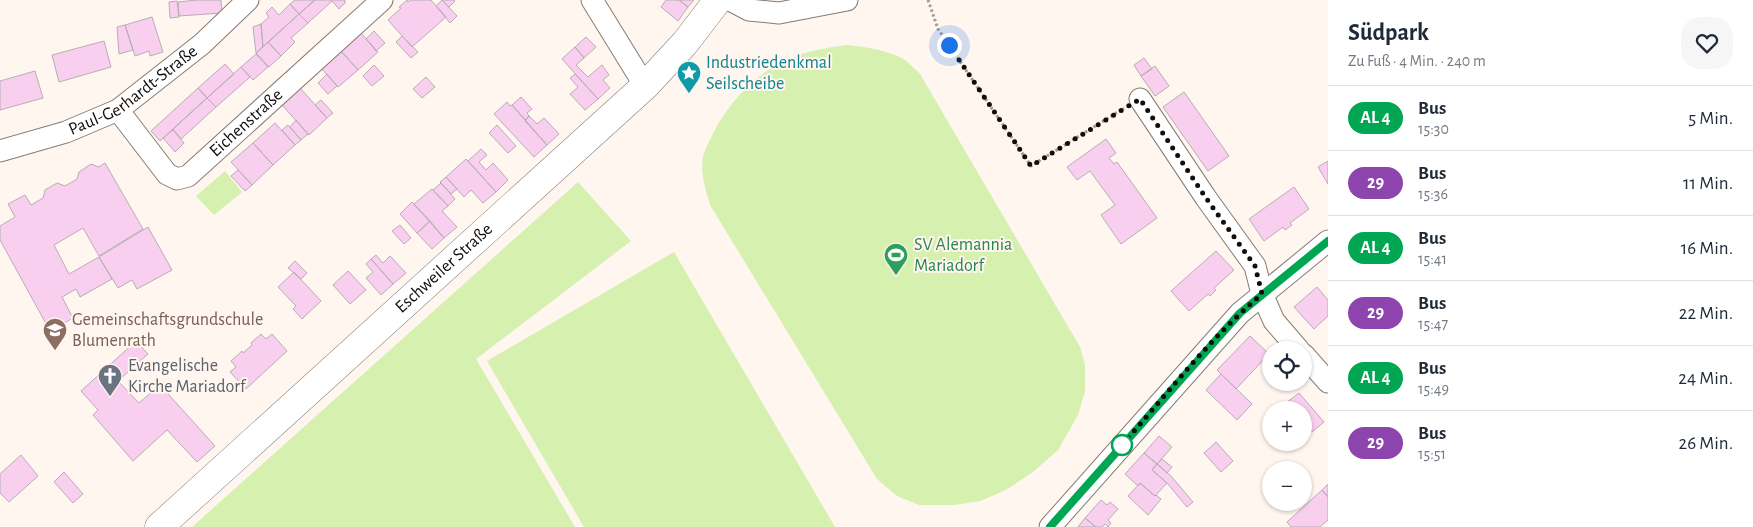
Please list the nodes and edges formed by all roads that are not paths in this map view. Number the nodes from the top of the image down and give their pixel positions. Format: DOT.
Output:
graph roads {
  1 [pos="248,0"];
  2 [pos="382,0"];
  3 [pos="592,0"];
  4 [pos="718,0"];
  5 [pos="730,0"];
  6 [pos="847,0"];
  7 [pos="645,86"];
  8 [pos="1140,99"];
  9 [pos="118,110"];
  10 [pos="0,151"];
  11 [pos="1328,241"];
  12 [pos="1262,294"];
  13 [pos="1291,341"];
  14 [pos="1312,364"];
  15 [pos="1328,382"];
  16 [pos="159,527"];
  17 [pos="1050,527"];
  1 -- 9 [label="street, Paul-Gerhardt-Straße"];
  2 -- 9 [label="street, Eichenstraße"];
  3 -- 7 [label="street"];
  4 -- 7 [label="street, Eschweiler Straße"];
  5 -- 6 [label="street"];
  7 -- 16 [label="street, Eschweiler Straße"];
  8 -- 12 [label="street"];
  9 -- 10 [label="street, Paul-Gerhardt-Straße"];
  11 -- 12 [label="street"];
  12 -- 13 [label="street"];
  12 -- 17 [label="street"];
  14 -- 15 [label="street"];
}
